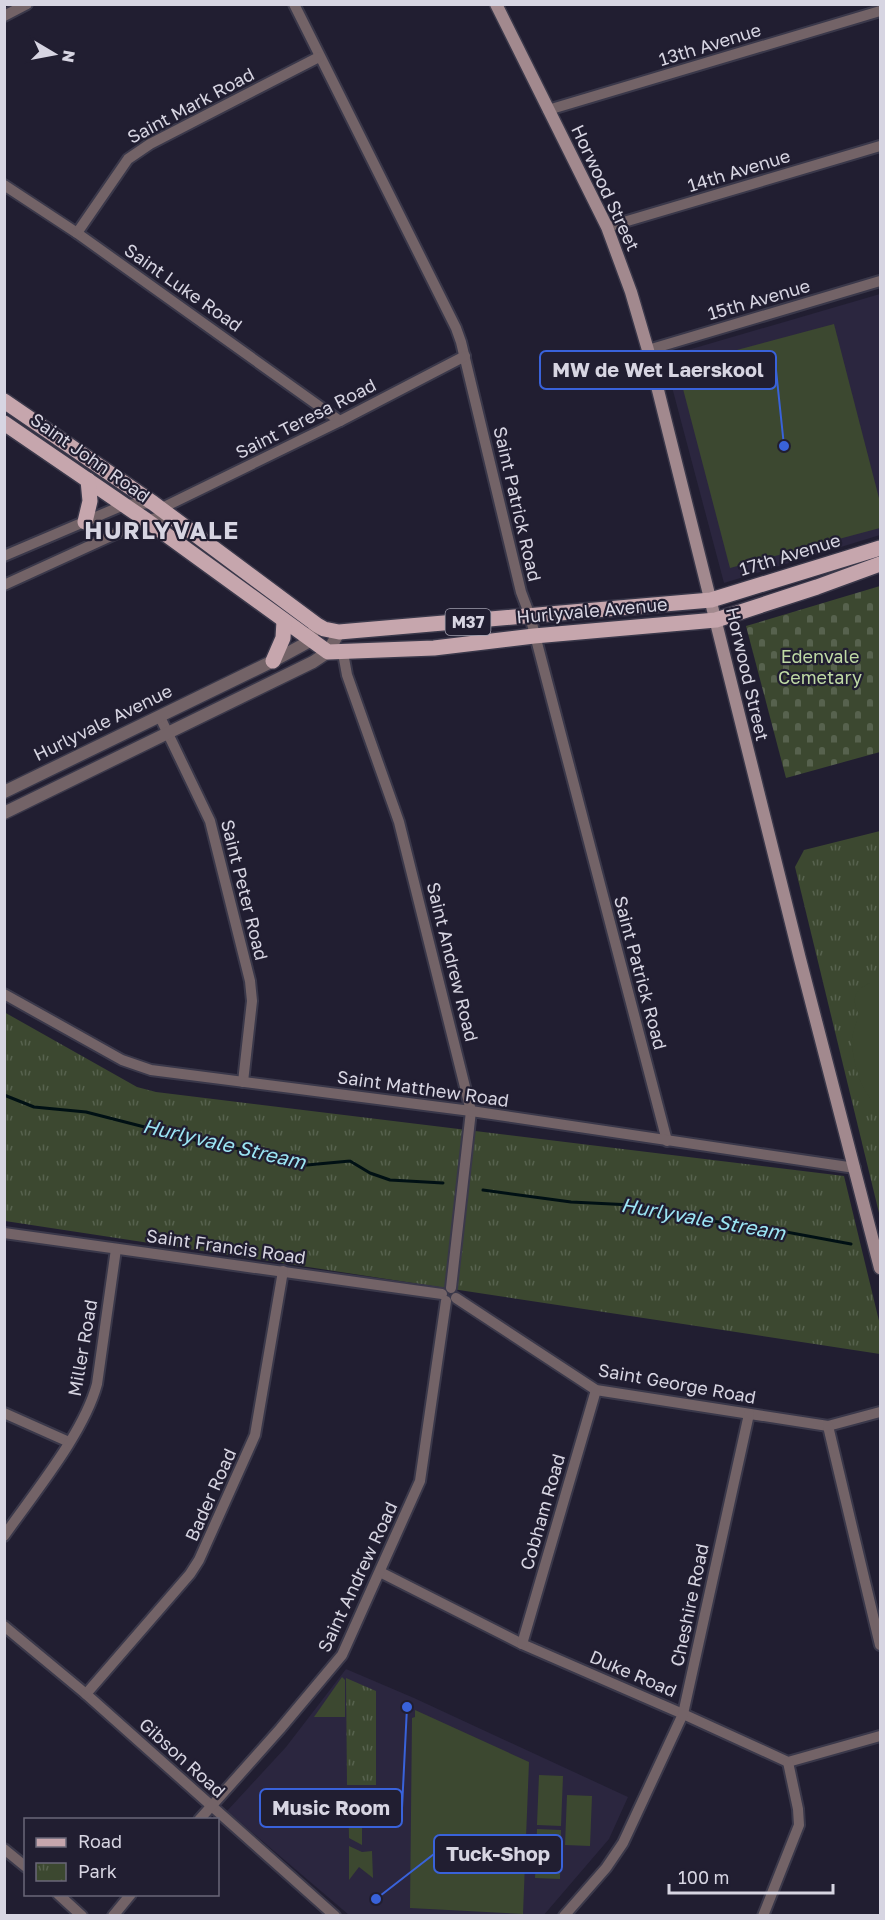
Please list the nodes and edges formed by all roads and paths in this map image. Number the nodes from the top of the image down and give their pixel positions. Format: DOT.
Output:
graph roads {
  1 [pos="27,4"];
  2 [pos="294,4"];
  3 [pos="496,4"];
  4 [pos="880,11"];
  5 [pos="4,16"];
  6 [pos="319,57"];
  7 [pos="548,110"];
  8 [pos="880,146"];
  9 [pos="4,185"];
  10 [pos="607,227"];
  11 [pos="77,233"];
  12 [pos="880,281"];
  13 [pos="648,350"];
  14 [pos="465,356"];
  15 [pos="4,401"];
  16 [pos="340,421"];
  17 [pos="4,423"];
  18 [pos="88,480"];
  19 [pos="124,505"];
  20 [pos="161,509"];
  21 [pos="146,520"];
  22 [pos="85,522"];
  23 [pos="880,548"];
  24 [pos="4,556"];
  25 [pos="880,564"];
  26 [pos="5,585"];
  27 [pos="711,600"];
  28 [pos="293,607"];
  29 [pos="530,616"];
  30 [pos="716,620"];
  31 [pos="284,621"];
  32 [pos="317,625"];
  33 [pos="379,629"];
  34 [pos="339,632"];
  35 [pos="534,636"];
  36 [pos="310,641"];
  37 [pos="336,653"];
  38 [pos="273,661"];
  39 [pos="160,717"];
  40 [pos="168,733"];
  41 [pos="4,792"];
  42 [pos="4,813"];
  43 [pos="4,994"];
  44 [pos="243,1082"];
  45 [pos="471,1111"];
  46 [pos="667,1141"];
  47 [pos="855,1168"];
  48 [pos="4,1233"];
  49 [pos="116,1249"];
  50 [pos="880,1268"];
  51 [pos="283,1271"];
  52 [pos="449,1295"];
  53 [pos="596,1390"];
  54 [pos="880,1412"];
  55 [pos="4,1413"];
  56 [pos="749,1414"];
  57 [pos="828,1426"];
  58 [pos="69,1442"];
  59 [pos="4,1536"];
  60 [pos="380,1572"];
  61 [pos="4,1626"];
  62 [pos="522,1644"];
  63 [pos="880,1645"];
  64 [pos="86,1695"];
  65 [pos="682,1714"];
  66 [pos="880,1736"];
  67 [pos="788,1762"];
  68 [pos="211,1806"];
  69 [pos="201,1818"];
  70 [pos="4,1849"];
  71 [pos="24,1865"];
  72 [pos="60,1896"];
  73 [pos="129,1896"];
  74 [pos="82,1916"];
  75 [pos="113,1916"];
  76 [pos="335,1916"];
  77 [pos="564,1916"];
  78 [pos="763,1916"];
  1 -- 5 [label="street"];
  2 -- 6 [label="street, Saint Patrick Road"];
  3 -- 7 [label="main road, Horwood Street"];
  4 -- 7 [label="street, 13th Avenue"];
  6 -- 11 [label="street, Saint Mark Road"];
  6 -- 14 [label="street, Saint Patrick Road"];
  7 -- 10 [label="main road, Horwood Street"];
  8 -- 10 [label="street, 14th Avenue"];
  9 -- 11 [label="street, Saint Luke Road"];
  10 -- 13 [label="main road, Horwood Street"];
  11 -- 16 [label="street, Saint Luke Road"];
  12 -- 13 [label="street, 15th Avenue"];
  13 -- 27 [label="main road, Horwood Street"];
  14 -- 16 [label="street, Saint Teresa Road"];
  14 -- 29 [label="street, Saint Patrick Road"];
  15 -- 20 [label="main road, Saint John Road / M37"];
  16 -- 20 [label="street, Saint Teresa Road"];
  17 -- 18 [label="main road, Saint John Road"];
  18 -- 19 [label="main road, Saint John Road"];
  18 -- 22 [label="main road"];
  19 -- 20 [label="street, Saint Teresa Road"];
  19 -- 21 [label="main road, Saint John Road"];
  19 -- 22 [label="street, Saint Teresa Road"];
  20 -- 21 [label="street"];
  20 -- 28 [label="main road, Saint John Road / M37"];
  21 -- 26 [label="street"];
  21 -- 31 [label="main road, Saint John Road"];
  22 -- 24 [label="street, Saint Teresa Road"];
  23 -- 27 [label="main road, 17th Avenue / M37"];
  25 -- 30 [label="main road, 17th Avenue / M37"];
  27 -- 29 [label="main road, Hurlyvale Avenue / M37"];
  27 -- 30 [label="main road, Horwood Street"];
  28 -- 32 [label="main road, Saint John Road / M37"];
  28 -- 33 [label="main road"];
  29 -- 33 [label="main road, Hurlyvale Avenue / M37"];
  29 -- 35 [label="street, Saint Patrick Road"];
  30 -- 35 [label="main road, Hurlyvale Avenue / M37"];
  30 -- 47 [label="main road, Horwood Street"];
  31 -- 36 [label="main road, Saint John Road"];
  31 -- 38 [label="main road"];
  32 -- 34 [label="main road, Hurlyvale Avenue / M37"];
  32 -- 36 [label="street"];
  33 -- 34 [label="main road, Hurlyvale Avenue / M37"];
  34 -- 37 [label="street"];
  35 -- 37 [label="main road, Hurlyvale Avenue / M37"];
  35 -- 46 [label="street, Saint Patrick Road"];
  36 -- 37 [label="main road, Saint John Road"];
  36 -- 38 [label="street, Hurlyvale Avenue"];
  37 -- 40 [label="street, Hurlyvale Avenue"];
  37 -- 45 [label="street, Saint Andrew Road"];
  38 -- 39 [label="street, Hurlyvale Avenue"];
  39 -- 40 [label="street, Saint Peter Road"];
  39 -- 41 [label="street, Hurlyvale Avenue"];
  40 -- 42 [label="street, Hurlyvale Avenue"];
  40 -- 44 [label="street, Saint Peter Road"];
  43 -- 44 [label="street, Saint Matthew Road"];
  44 -- 45 [label="street, Saint Matthew Road"];
  45 -- 46 [label="street, Saint Matthew Road"];
  45 -- 52 [label="street, Saint Andrew Road"];
  46 -- 47 [label="street, Saint Matthew Road"];
  47 -- 50 [label="main road, Horwood Street"];
  48 -- 49 [label="street, Saint Francis Road"];
  49 -- 51 [label="street, Saint Francis Road"];
  49 -- 58 [label="street, Miller Road"];
  51 -- 52 [label="street, Saint Francis Road"];
  51 -- 64 [label="street, Bader Road"];
  52 -- 53 [label="street, Saint George Road"];
  52 -- 60 [label="street, Saint Andrew Road"];
  53 -- 56 [label="street, Saint George Road"];
  53 -- 62 [label="street, Cobham Road"];
  54 -- 57 [label="street, Saint George Road"];
  55 -- 58 [label="street"];
  56 -- 57 [label="street, Saint George Road"];
  56 -- 65 [label="street, Cheshire Road"];
  57 -- 63 [label="street"];
  58 -- 59 [label="street, Miller Road"];
  60 -- 62 [label="street, Duke Road"];
  60 -- 68 [label="street, Saint Andrew Road"];
  61 -- 64 [label="street, Gibson Road"];
  62 -- 65 [label="street, Duke Road"];
  64 -- 68 [label="street, Gibson Road"];
  65 -- 67 [label="street, Duke Road"];
  65 -- 77 [label="street, Cheshire Road"];
  66 -- 67 [label="street"];
  67 -- 78 [label="street"];
  68 -- 69 [label="street, Saint Andrew Road"];
  68 -- 76 [label="street, Gibson Road"];
  70 -- 71 [label="street"];
  72 -- 74 [label="street"];
  73 -- 75 [label="street"];
}
